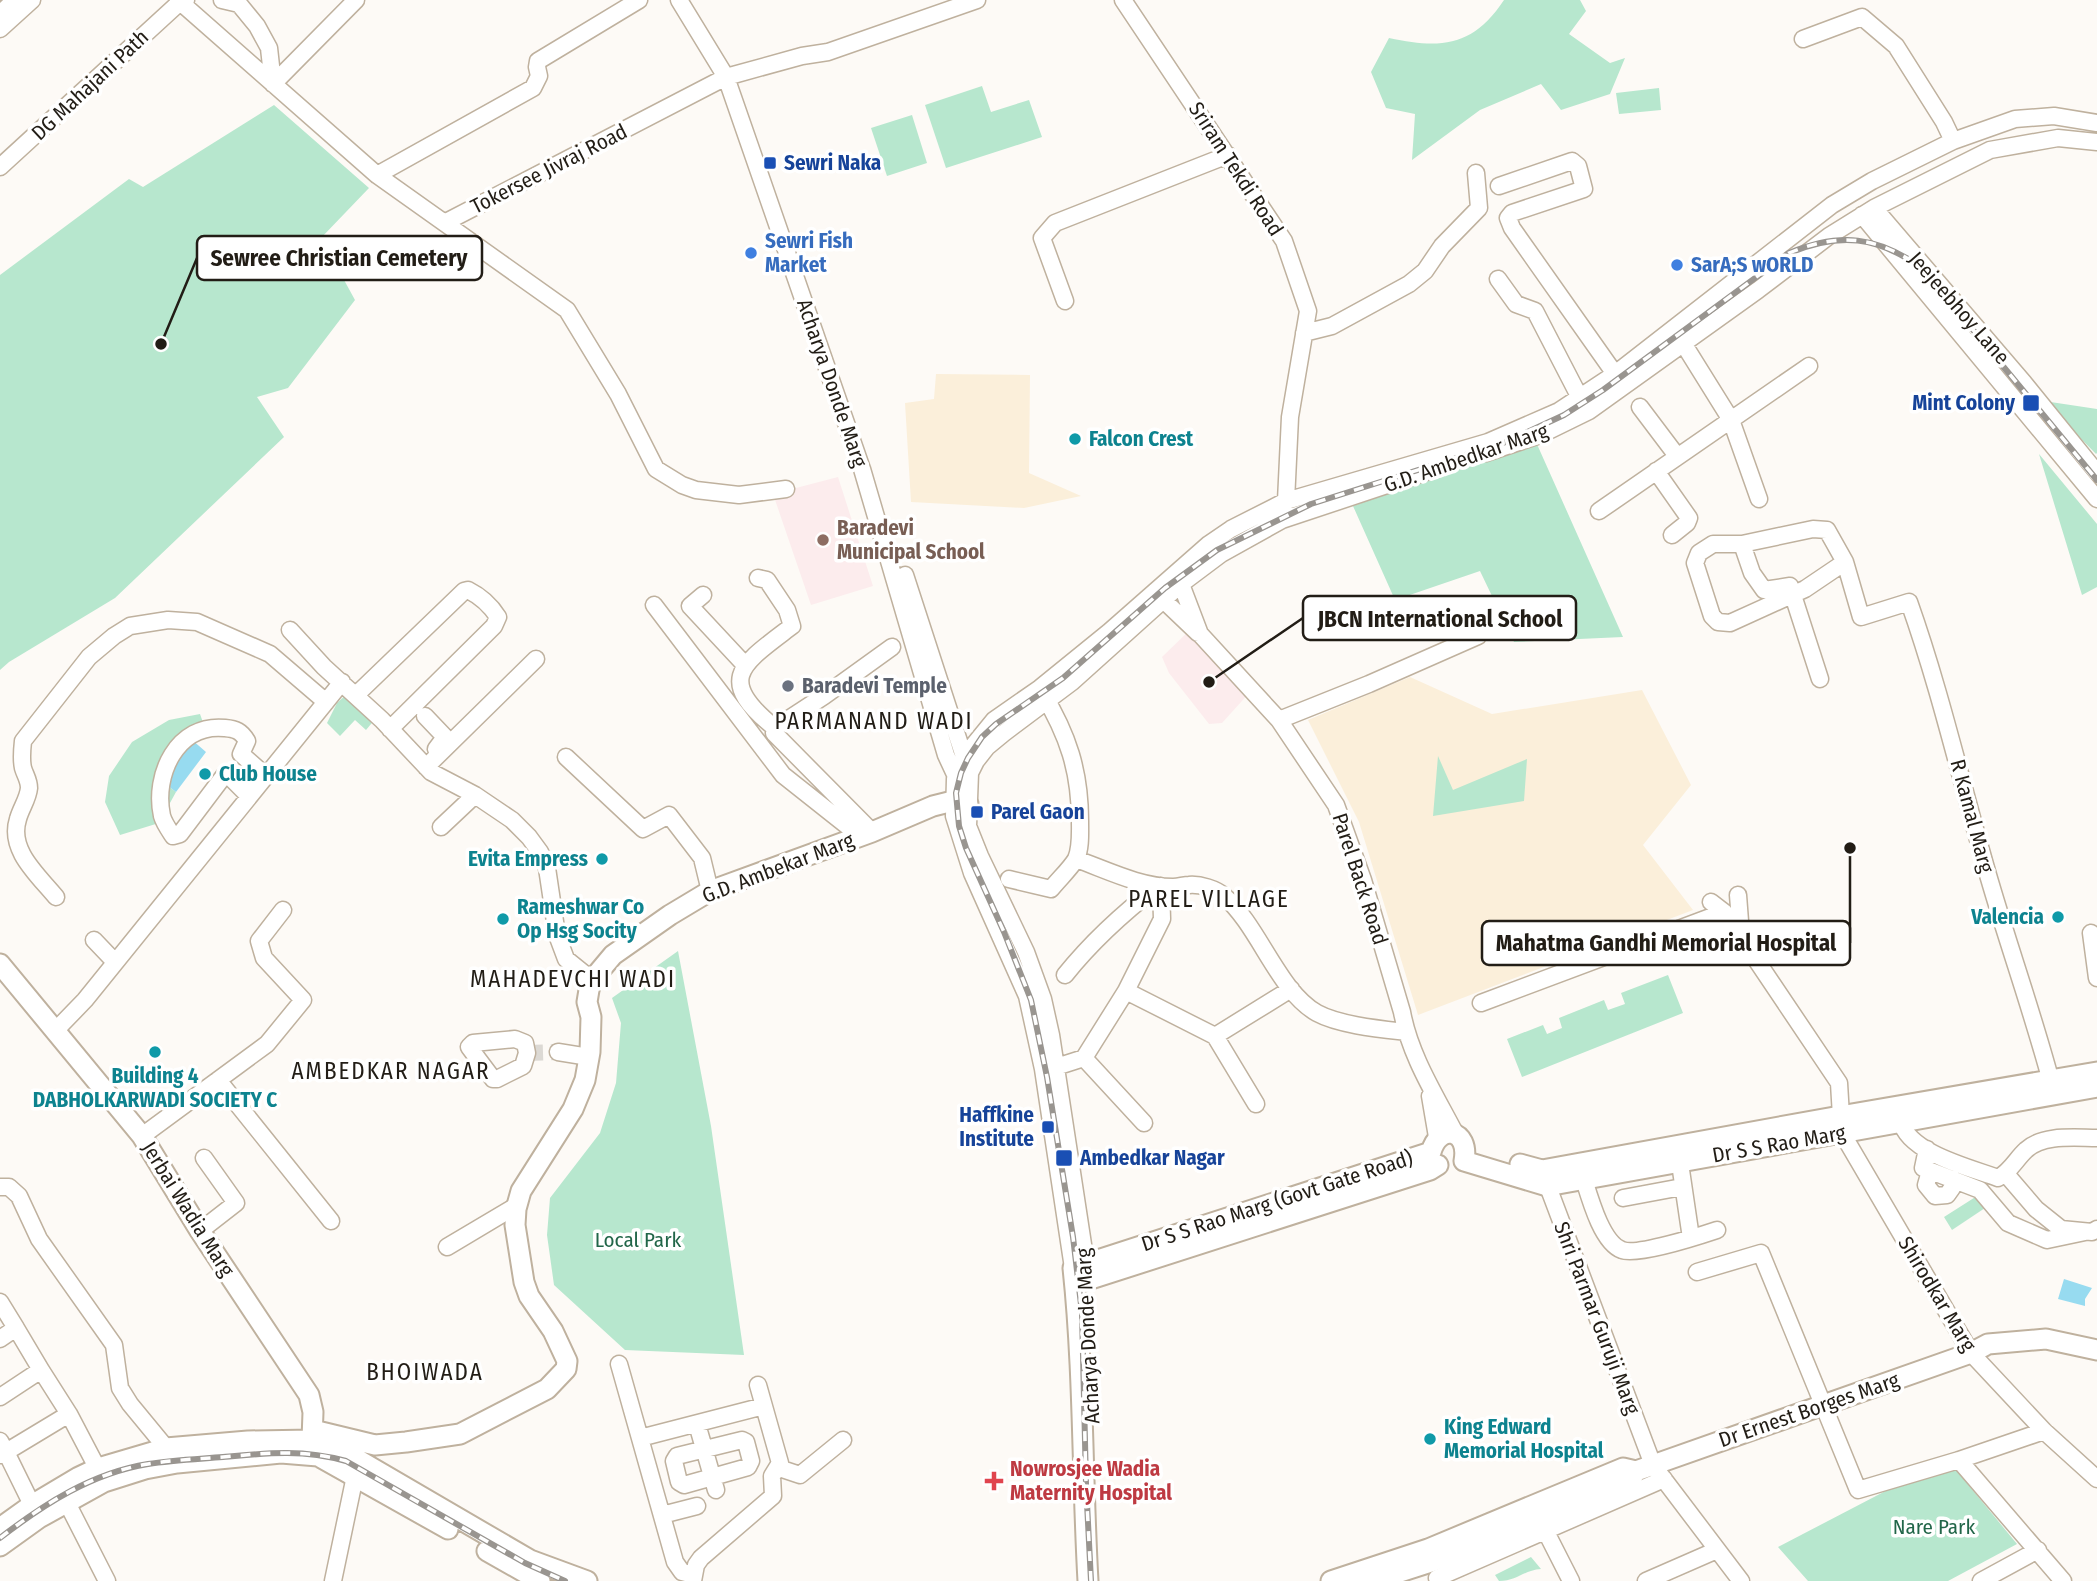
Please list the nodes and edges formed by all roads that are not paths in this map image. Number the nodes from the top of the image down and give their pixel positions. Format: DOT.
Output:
graph roads {
  1 [pos="18,0"];
  2 [pos="32,0"];
  3 [pos="222,0"];
  4 [pos="356,0"];
  5 [pos="639,0"];
  6 [pos="679,0"];
  7 [pos="691,0"];
  8 [pos="923,0"];
  9 [pos="977,0"];
  10 [pos="1123,0"];
  11 [pos="181,1"];
  12 [pos="932,15"];
  13 [pos="0,16"];
  14 [pos="0,29"];
  15 [pos="1804,39"];
  16 [pos="730,76"];
  17 [pos="273,85"];
  18 [pos="2097,123"];
  19 [pos="1953,141"];
  20 [pos="2097,142"];
  21 [pos="1227,155"];
  22 [pos="0,167"];
  23 [pos="1476,173"];
  24 [pos="377,175"];
  25 [pos="1499,186"];
  26 [pos="1868,212"];
  27 [pos="446,222"];
  28 [pos="1498,279"];
  29 [pos="1065,301"];
  30 [pos="1963,325"];
  31 [pos="1304,333"];
  32 [pos="1683,344"];
  33 [pos="1809,366"];
  34 [pos="1615,374"];
  35 [pos="1580,398"];
  36 [pos="1640,407"];
  37 [pos="1731,420"];
  38 [pos="1512,439"];
  39 [pos="1677,456"];
  40 [pos="1656,471"];
  41 [pos="2097,473"];
  42 [pos="786,489"];
  43 [pos="2096,495"];
  44 [pos="1759,499"];
  45 [pos="1286,501"];
  46 [pos="1599,511"];
  47 [pos="1282,520"];
  48 [pos="1672,535"];
  49 [pos="1742,544"];
  50 [pos="1845,562"];
  51 [pos="758,578"];
  52 [pos="1181,584"];
  53 [pos="1793,594"];
  54 [pos="703,595"];
  55 [pos="1158,596"];
  56 [pos="654,605"];
  57 [pos="290,630"];
  58 [pos="1200,634"];
  59 [pos="1479,636"];
  60 [pos="892,647"];
  61 [pos="536,659"];
  62 [pos="745,666"];
  63 [pos="1820,679"];
  64 [pos="342,682"];
  65 [pos="1043,694"];
  66 [pos="356,695"];
  67 [pos="326,702"];
  68 [pos="425,716"];
  69 [pos="1279,720"];
  70 [pos="775,728"];
  71 [pos="390,729"];
  72 [pos="445,743"];
  73 [pos="420,757"];
  74 [pos="566,757"];
  75 [pos="963,771"];
  76 [pos="266,776"];
  77 [pos="249,796"];
  78 [pos="475,796"];
  79 [pos="963,799"];
  80 [pos="441,827"];
  81 [pos="866,834"];
  82 [pos="1076,859"];
  83 [pos="1009,879"];
  84 [pos="1159,886"];
  85 [pos="710,891"];
  86 [pos="1738,895"];
  87 [pos="56,897"];
  88 [pos="992,900"];
  89 [pos="283,909"];
  90 [pos="2091,933"];
  91 [pos="1742,937"];
  92 [pos="94,940"];
  93 [pos="115,962"];
  94 [pos="0,964"];
  95 [pos="1065,975"];
  96 [pos="2097,978"];
  97 [pos="592,980"];
  98 [pos="1291,989"];
  99 [pos="1126,991"];
  100 [pos="1481,1003"];
  101 [pos="55,1031"];
  102 [pos="1406,1032"];
  103 [pos="1215,1037"];
  104 [pos="558,1052"];
  105 [pos="589,1057"];
  106 [pos="1084,1058"];
  107 [pos="1056,1067"];
  108 [pos="2097,1072"];
  109 [pos="218,1080"];
  110 [pos="2052,1087"];
  111 [pos="2097,1087"];
  112 [pos="1054,1099"];
  113 [pos="1256,1104"];
  114 [pos="1907,1120"];
  115 [pos="1144,1123"];
  116 [pos="1841,1125"];
  117 [pos="142,1136"];
  118 [pos="2097,1138"];
  119 [pos="1922,1146"];
  120 [pos="1449,1150"];
  121 [pos="1678,1154"];
  122 [pos="204,1158"];
  123 [pos="1582,1172"];
  124 [pos="2006,1174"];
  125 [pos="1544,1178"];
  126 [pos="0,1187"];
  127 [pos="1682,1187"];
  128 [pos="1623,1198"];
  129 [pos="516,1206"];
  130 [pos="331,1221"];
  131 [pos="1717,1230"];
  132 [pos="2091,1230"];
  133 [pos="200,1231"];
  134 [pos="1691,1238"];
  135 [pos="447,1247"];
  136 [pos="1697,1272"];
  137 [pos="1081,1274"];
  138 [pos="0,1302"];
  139 [pos="16,1328"];
  140 [pos="0,1339"];
  141 [pos="1976,1351"];
  142 [pos="2095,1354"];
  143 [pos="619,1364"];
  144 [pos="41,1370"];
  145 [pos="758,1385"];
  146 [pos="0,1397"];
  147 [pos="1823,1405"];
  148 [pos="764,1406"];
  149 [pos="69,1414"];
  150 [pos="697,1424"];
  151 [pos="2044,1432"];
  152 [pos="640,1438"];
  153 [pos="843,1440"];
  154 [pos="312,1442"];
  155 [pos="2,1449"];
  156 [pos="704,1449"];
  157 [pos="172,1456"];
  158 [pos="1959,1460"];
  159 [pos="1088,1465"];
  160 [pos="355,1467"];
  161 [pos="779,1468"];
  162 [pos="1651,1472"];
  163 [pos="101,1475"];
  164 [pos="2097,1479"];
  165 [pos="714,1483"];
  166 [pos="63,1495"];
  167 [pos="697,1506"];
  168 [pos="35,1511"];
  169 [pos="662,1515"];
  170 [pos="1540,1520"];
  171 [pos="0,1528"];
  172 [pos="0,1546"];
  173 [pos="1717,1550"];
  174 [pos="2038,1550"];
  175 [pos="1434,1567"];
  176 [pos="693,1578"];
  177 [pos="1365,1578"];
  178 [pos="107,1581"];
  179 [pos="333,1581"];
  180 [pos="540,1581"];
  181 [pos="587,1581"];
  182 [pos="1088,1581"];
  183 [pos="1101,1581"];
  184 [pos="1331,1581"];
  185 [pos="1571,1581"];
  186 [pos="1646,1581"];
  187 [pos="1741,1581"];
  188 [pos="1981,1581"];
  189 [pos="2063,1581"];
  1 -- 13 [label="main road"];
  2 -- 14 [label="street"];
  3 -- 17 [label="street"];
  4 -- 17 [label="street"];
  5 -- 24 [label="street"];
  6 -- 16 [label="street, Acharya Donde Marg"];
  7 -- 16 [label="street, Acharya Donde Marg"];
  8 -- 12 [label="street"];
  9 -- 12 [label="street, Tokersee Jivraj Road"];
  10 -- 21 [label="street, Sriram Tekdi Road"];
  11 -- 17 [label="street, Tokersee Jivraj Road"];
  11 -- 22 [label="street, DG Mahajani Path"];
  12 -- 16 [label="street, Tokersee Jivraj Road"];
  15 -- 19 [label="street"];
  16 -- 27 [label="street, Tokersee Jivraj Road"];
  16 -- 75 [label="street, Acharya Donde Marg"];
  17 -- 24 [label="street, Tokersee Jivraj Road"];
  18 -- 19 [label="street"];
  19 -- 34 [label="street"];
  20 -- 26 [label="street, G.D. Ambedkar Marg"];
  21 -- 29 [label="street"];
  21 -- 31 [label="street, Sriram Tekdi Road"];
  23 -- 31 [label="street"];
  24 -- 27 [label="street, Tokersee Jivraj Road"];
  25 -- 34 [label="street"];
  26 -- 30 [label="street, Jeejeebhoy Lane"];
  26 -- 32 [label="street, G.D. Ambedkar Marg"];
  27 -- 42 [label="street"];
  28 -- 35 [label="street"];
  30 -- 41 [label="street, Jeejeebhoy Lane"];
  30 -- 43 [label="street"];
  31 -- 45 [label="street, Sriram Tekdi Road"];
  32 -- 37 [label="street"];
  32 -- 38 [label="street, G.D. Ambedkar Marg"];
  33 -- 37 [label="street"];
  34 -- 35 [label="street"];
  35 -- 38 [label="street"];
  36 -- 39 [label="street"];
  37 -- 39 [label="street"];
  37 -- 44 [label="street"];
  38 -- 45 [label="street"];
  38 -- 47 [label="street, G.D. Ambedkar Marg"];
  39 -- 40 [label="street"];
  40 -- 46 [label="street"];
  40 -- 48 [label="street"];
  45 -- 47 [label="street, Sriram Tekdi Road"];
  45 -- 55 [label="street"];
  47 -- 52 [label="street, G.D. Ambedkar Marg"];
  49 -- 50 [label="street"];
  49 -- 53 [label="street"];
  49 -- 53 [label="street"];
  50 -- 53 [label="street"];
  50 -- 110 [label="street, R Kamal Marg"];
  51 -- 62 [label="street"];
  52 -- 55 [label="street, G.D. Ambedkar Marg"];
  52 -- 58 [label="street, Parel Back Road"];
  53 -- 63 [label="street"];
  54 -- 62 [label="street"];
  55 -- 58 [label="street"];
  55 -- 65 [label="street"];
  56 -- 81 [label="street"];
  57 -- 64 [label="street"];
  58 -- 69 [label="street, Parel Back Road"];
  59 -- 69 [label="street"];
  60 -- 70 [label="street"];
  61 -- 72 [label="street"];
  62 -- 70 [label="street"];
  64 -- 66 [label="street"];
  64 -- 67 [label="street"];
  65 -- 75 [label="street, Acharya Donde Marg"];
  65 -- 82 [label="street"];
  66 -- 71 [label="street"];
  66 -- 71 [label="street"];
  67 -- 76 [label="street"];
  67 -- 87 [label="street"];
  68 -- 72 [label="street"];
  69 -- 102 [label="street, Parel Back Road"];
  70 -- 81 [label="street"];
  71 -- 73 [label="street"];
  72 -- 73 [label="street"];
  73 -- 78 [label="street"];
  74 -- 85 [label="street"];
  75 -- 79 [label="street, Acharya Donde Marg"];
  76 -- 77 [label="street"];
  76 -- 77 [label="street"];
  77 -- 93 [label="street"];
  78 -- 80 [label="street"];
  78 -- 97 [label="street"];
  79 -- 81 [label="main road, G.D. Ambekar Marg"];
  79 -- 88 [label="street, Acharya Donde Marg"];
  81 -- 85 [label="main road, G.D. Ambekar Marg"];
  82 -- 83 [label="street"];
  82 -- 84 [label="street"];
  84 -- 95 [label="street"];
  84 -- 98 [label="street"];
  84 -- 99 [label="street"];
  85 -- 97 [label="main road, G.D. Ambekar Marg"];
  86 -- 91 [label="street"];
  88 -- 107 [label="street, Acharya Donde Marg"];
  88 -- 112 [label="street, Acharya Donde Marg"];
  89 -- 109 [label="street"];
  90 -- 96 [label="street"];
  91 -- 100 [label="street"];
  91 -- 116 [label="street"];
  92 -- 93 [label="street"];
  93 -- 101 [label="street"];
  94 -- 101 [label="main road, Jerbai Wadia Marg"];
  97 -- 105 [label="main road"];
  98 -- 102 [label="street"];
  98 -- 103 [label="street"];
  99 -- 103 [label="street"];
  99 -- 106 [label="street"];
  101 -- 117 [label="main road, Jerbai Wadia Marg"];
  102 -- 120 [label="street, Parel Back Road"];
  103 -- 113 [label="street"];
  104 -- 105 [label="street"];
  105 -- 129 [label="main road"];
  106 -- 107 [label="street"];
  106 -- 115 [label="street"];
  107 -- 112 [label="street, Acharya Donde Marg"];
  108 -- 110 [label="main road"];
  109 -- 117 [label="street"];
  109 -- 130 [label="street"];
  110 -- 111 [label="main road, Dr S S Rao Marg"];
  110 -- 114 [label="main road, Dr S S Rao Marg"];
  110 -- 116 [label="main road"];
  112 -- 137 [label="street, Acharya Donde Marg"];
  114 -- 116 [label="main road, Dr S S Rao Marg"];
  114 -- 119 [label="street"];
  116 -- 121 [label="main road"];
  116 -- 141 [label="street, Shirodkar Marg"];
  117 -- 133 [label="main road, Jerbai Wadia Marg"];
  118 -- 124 [label="street"];
  119 -- 124 [label="street"];
  119 -- 132 [label="street"];
  120 -- 125 [label="main road"];
  120 -- 137 [label="main road"];
  121 -- 123 [label="main road"];
  121 -- 127 [label="street"];
  122 -- 133 [label="street"];
  123 -- 125 [label="main road"];
  123 -- 134 [label="street"];
  124 -- 132 [label="street"];
  125 -- 162 [label="street, Shri Parmar Guruji Marg"];
  126 -- 157 [label="street"];
  127 -- 128 [label="street"];
  127 -- 134 [label="street"];
  129 -- 135 [label="street"];
  129 -- 154 [label="main road"];
  131 -- 134 [label="street"];
  133 -- 154 [label="main road, Jerbai Wadia Marg"];
  136 -- 147 [label="street"];
  137 -- 159 [label="main road, Acharya Donde Marg"];
  138 -- 139 [label="street"];
  139 -- 140 [label="street"];
  139 -- 144 [label="street"];
  141 -- 142 [label="main road, Dr Ernest Borges Marg"];
  141 -- 147 [label="main road, Dr Ernest Borges Marg"];
  141 -- 151 [label="street, Shirodkar Marg"];
  143 -- 152 [label="street"];
  144 -- 146 [label="street"];
  144 -- 149 [label="street"];
  145 -- 148 [label="street"];
  147 -- 158 [label="street"];
  147 -- 162 [label="main road, Dr Ernest Borges Marg"];
  148 -- 150 [label="street"];
  148 -- 161 [label="street"];
  149 -- 155 [label="street"];
  149 -- 163 [label="street"];
  150 -- 152 [label="street"];
  150 -- 156 [label="street"];
  151 -- 158 [label="street"];
  151 -- 164 [label="street, Shirodkar Marg"];
  152 -- 169 [label="street"];
  153 -- 161 [label="street"];
  154 -- 157 [label="main road"];
  154 -- 160 [label="main road"];
  155 -- 168 [label="street"];
  156 -- 165 [label="street"];
  156 -- 165 [label="street"];
  156 -- 165 [label="street"];
  157 -- 163 [label="main road"];
  158 -- 174 [label="street"];
  159 -- 182 [label="main road, Acharya Donde Marg"];
  159 -- 183 [label="main road, Acharya Donde Marg"];
  160 -- 179 [label="street"];
  160 -- 180 [label="main road"];
  160 -- 181 [label="main road"];
  161 -- 176 [label="street"];
  162 -- 170 [label="street"];
  162 -- 170 [label="main road, Dr Ernest Borges Marg"];
  162 -- 173 [label="street, Shri Parmar Guruji Marg"];
  163 -- 166 [label="main road"];
  166 -- 168 [label="main road"];
  166 -- 178 [label="street"];
  167 -- 169 [label="street"];
  168 -- 171 [label="main road"];
  168 -- 172 [label="main road"];
  169 -- 176 [label="street"];
  170 -- 175 [label="main road, Dr Ernest Borges Marg"];
  170 -- 185 [label="street"];
  173 -- 186 [label="street"];
  173 -- 187 [label="street, Shri Parmar Guruji Marg"];
  174 -- 188 [label="street"];
  174 -- 189 [label="street"];
  175 -- 177 [label="main road, Dr Ernest Borges Marg"];
  177 -- 184 [label="main road, Dr Ernest Borges Marg"];
}
